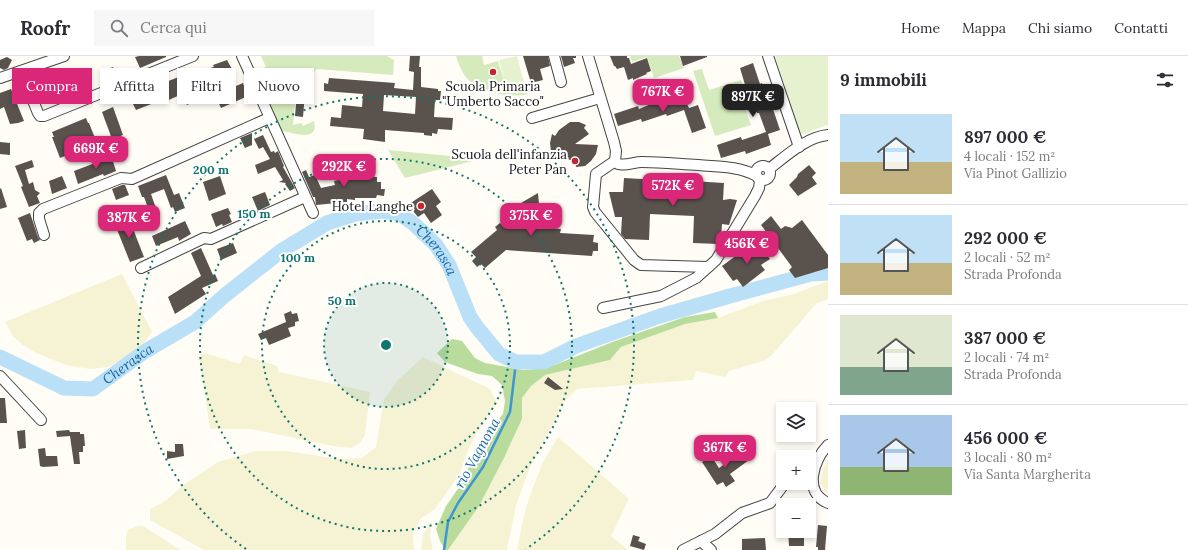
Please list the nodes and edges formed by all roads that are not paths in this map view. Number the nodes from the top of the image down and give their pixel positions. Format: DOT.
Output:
graph roads {
  1 [pos="64,56"];
  2 [pos="193,56"];
  3 [pos="242,56"];
  4 [pos="554,56"];
  5 [pos="588,56"];
  6 [pos="768,56"];
  7 [pos="30,68"];
  8 [pos="12,74"];
  9 [pos="0,78"];
  10 [pos="561,82"];
  11 [pos="92,96"];
  12 [pos="600,98"];
  13 [pos="34,104"];
  14 [pos="72,104"];
  15 [pos="269,118"];
  16 [pos="532,118"];
  17 [pos="828,135"];
  18 [pos="799,147"];
  19 [pos="615,161"];
  20 [pos="758,178"];
  21 [pos="305,197"];
  22 [pos="313,213"];
  23 [pos="44,235"];
  24 [pos="708,267"];
  25 [pos="141,268"];
  26 [pos="603,308"];
  27 [pos="0,376"];
  28 [pos="40,420"];
  29 [pos="828,445"];
  30 [pos="816,459"];
  31 [pos="779,490"];
  32 [pos="816,490"];
  33 [pos="828,502"];
  34 [pos="701,541"];
  35 [pos="683,550"];
  36 [pos="711,550"];
  1 -- 7 [label="street"];
  2 -- 11 [label="street"];
  3 -- 15 [label="street"];
  4 -- 10 [label="street"];
  5 -- 12 [label="street"];
  6 -- 18 [label="street"];
  8 -- 9 [label="street"];
  12 -- 16 [label="street"];
  12 -- 19 [label="street"];
  13 -- 14 [label="street"];
  15 -- 21 [label="street"];
  15 -- 23 [label="street"];
  17 -- 18 [label="street"];
  18 -- 20 [label="street"];
  19 -- 20 [label="street"];
  19 -- 24 [label="street"];
  20 -- 24 [label="street"];
  21 -- 22 [label="street"];
  21 -- 25 [label="street"];
  24 -- 26 [label="street"];
  27 -- 28 [label="street"];
  29 -- 30 [label="street"];
  31 -- 34 [label="street"];
  32 -- 33 [label="street"];
  34 -- 35 [label="street"];
  34 -- 36 [label="street"];
}
